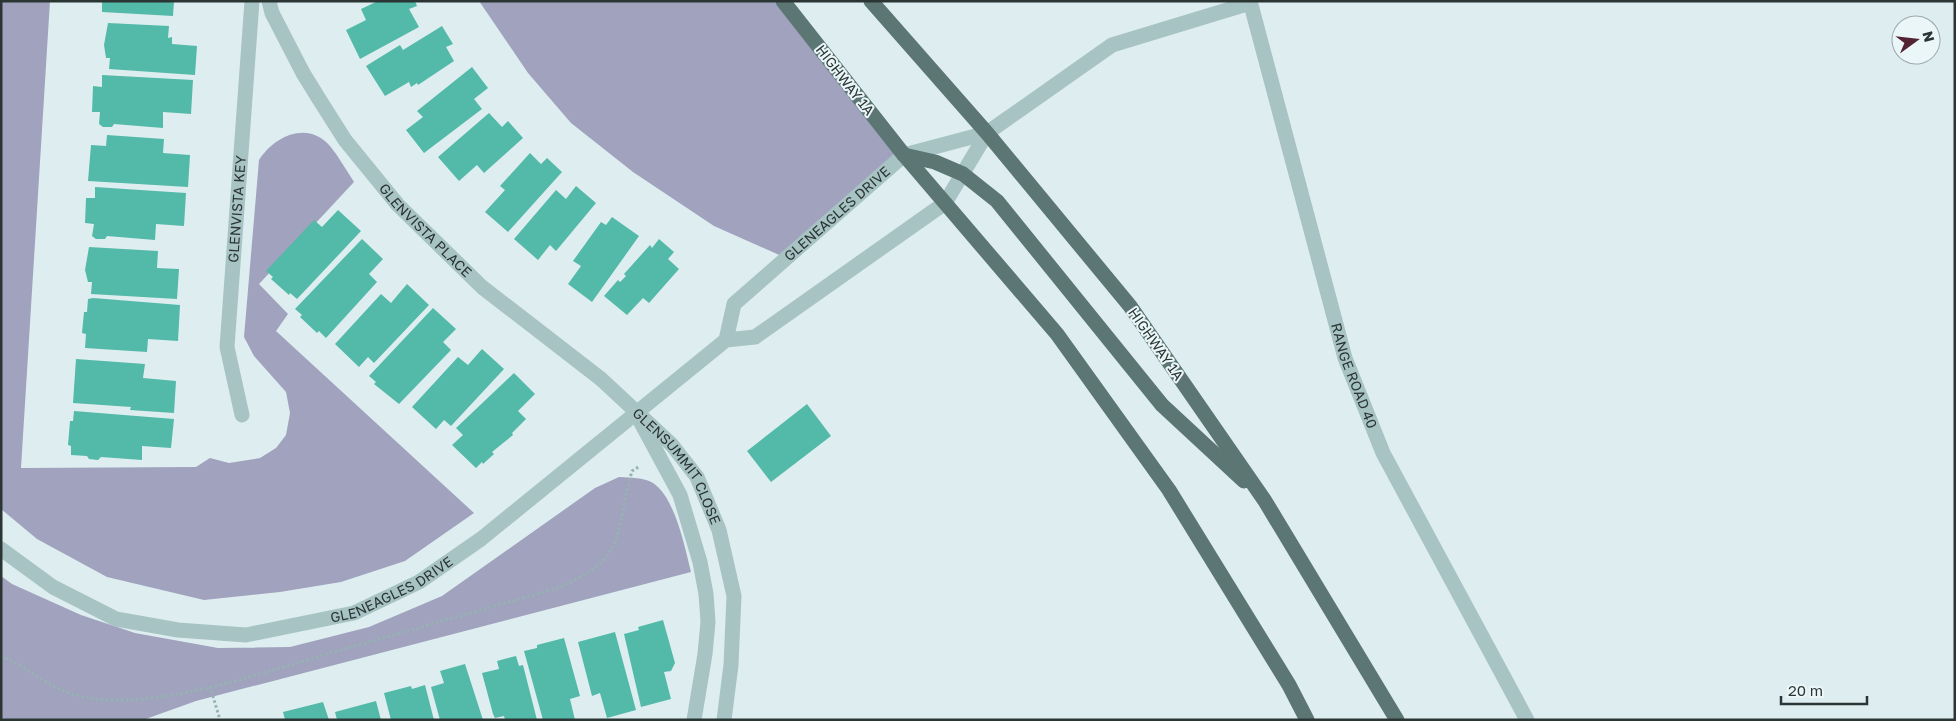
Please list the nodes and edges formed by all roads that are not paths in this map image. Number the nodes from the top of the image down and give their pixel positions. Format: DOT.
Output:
graph roads {
  1 [pos="252,1"];
  2 [pos="269,1"];
  3 [pos="783,1"];
  4 [pos="871,1"];
  5 [pos="1250,2"];
  6 [pos="987,133"];
  7 [pos="904,155"];
  8 [pos="963,174"];
  9 [pos="945,203"];
  10 [pos="726,340"];
  11 [pos="636,414"];
  12 [pos="242,415"];
  13 [pos="1265,501"];
  14 [pos="1,549"];
  15 [pos="694,720"];
  16 [pos="724,720"];
  17 [pos="1307,720"];
  18 [pos="1397,720"];
  19 [pos="1527,720"];
  1 -- 12 [label="street, GLENVISTA KEY"];
  2 -- 11 [label="street, GLENVISTA PLACE"];
  3 -- 7 [label="main road, HIGHWAY 1A"];
  4 -- 6 [label="main road, HIGHWAY 1A"];
  5 -- 6 [label="street, GLENEAGLES DRIVE"];
  5 -- 19 [label="street, RANGE ROAD 40"];
  6 -- 7 [label="street, GLENEAGLES DRIVE"];
  6 -- 8 [label="street, GLENEAGLES DRIVE"];
  6 -- 13 [label="main road, HIGHWAY 1A"];
  7 -- 8 [label="main road"];
  7 -- 9 [label="main road, HIGHWAY 1A"];
  7 -- 10 [label="street, GLENEAGLES DRIVE"];
  8 -- 9 [label="street, GLENEAGLES DRIVE"];
  8 -- 13 [label="main road"];
  9 -- 10 [label="street, GLENEAGLES DRIVE"];
  9 -- 17 [label="main road, HIGHWAY 1A"];
  10 -- 11 [label="street, GLENEAGLES DRIVE"];
  11 -- 14 [label="street, GLENEAGLES DRIVE"];
  11 -- 15 [label="street, GLENSUMMIT CLOSE"];
  11 -- 16 [label="street, GLENSUMMIT CLOSE"];
  13 -- 18 [label="main road, HIGHWAY 1A"];
}
